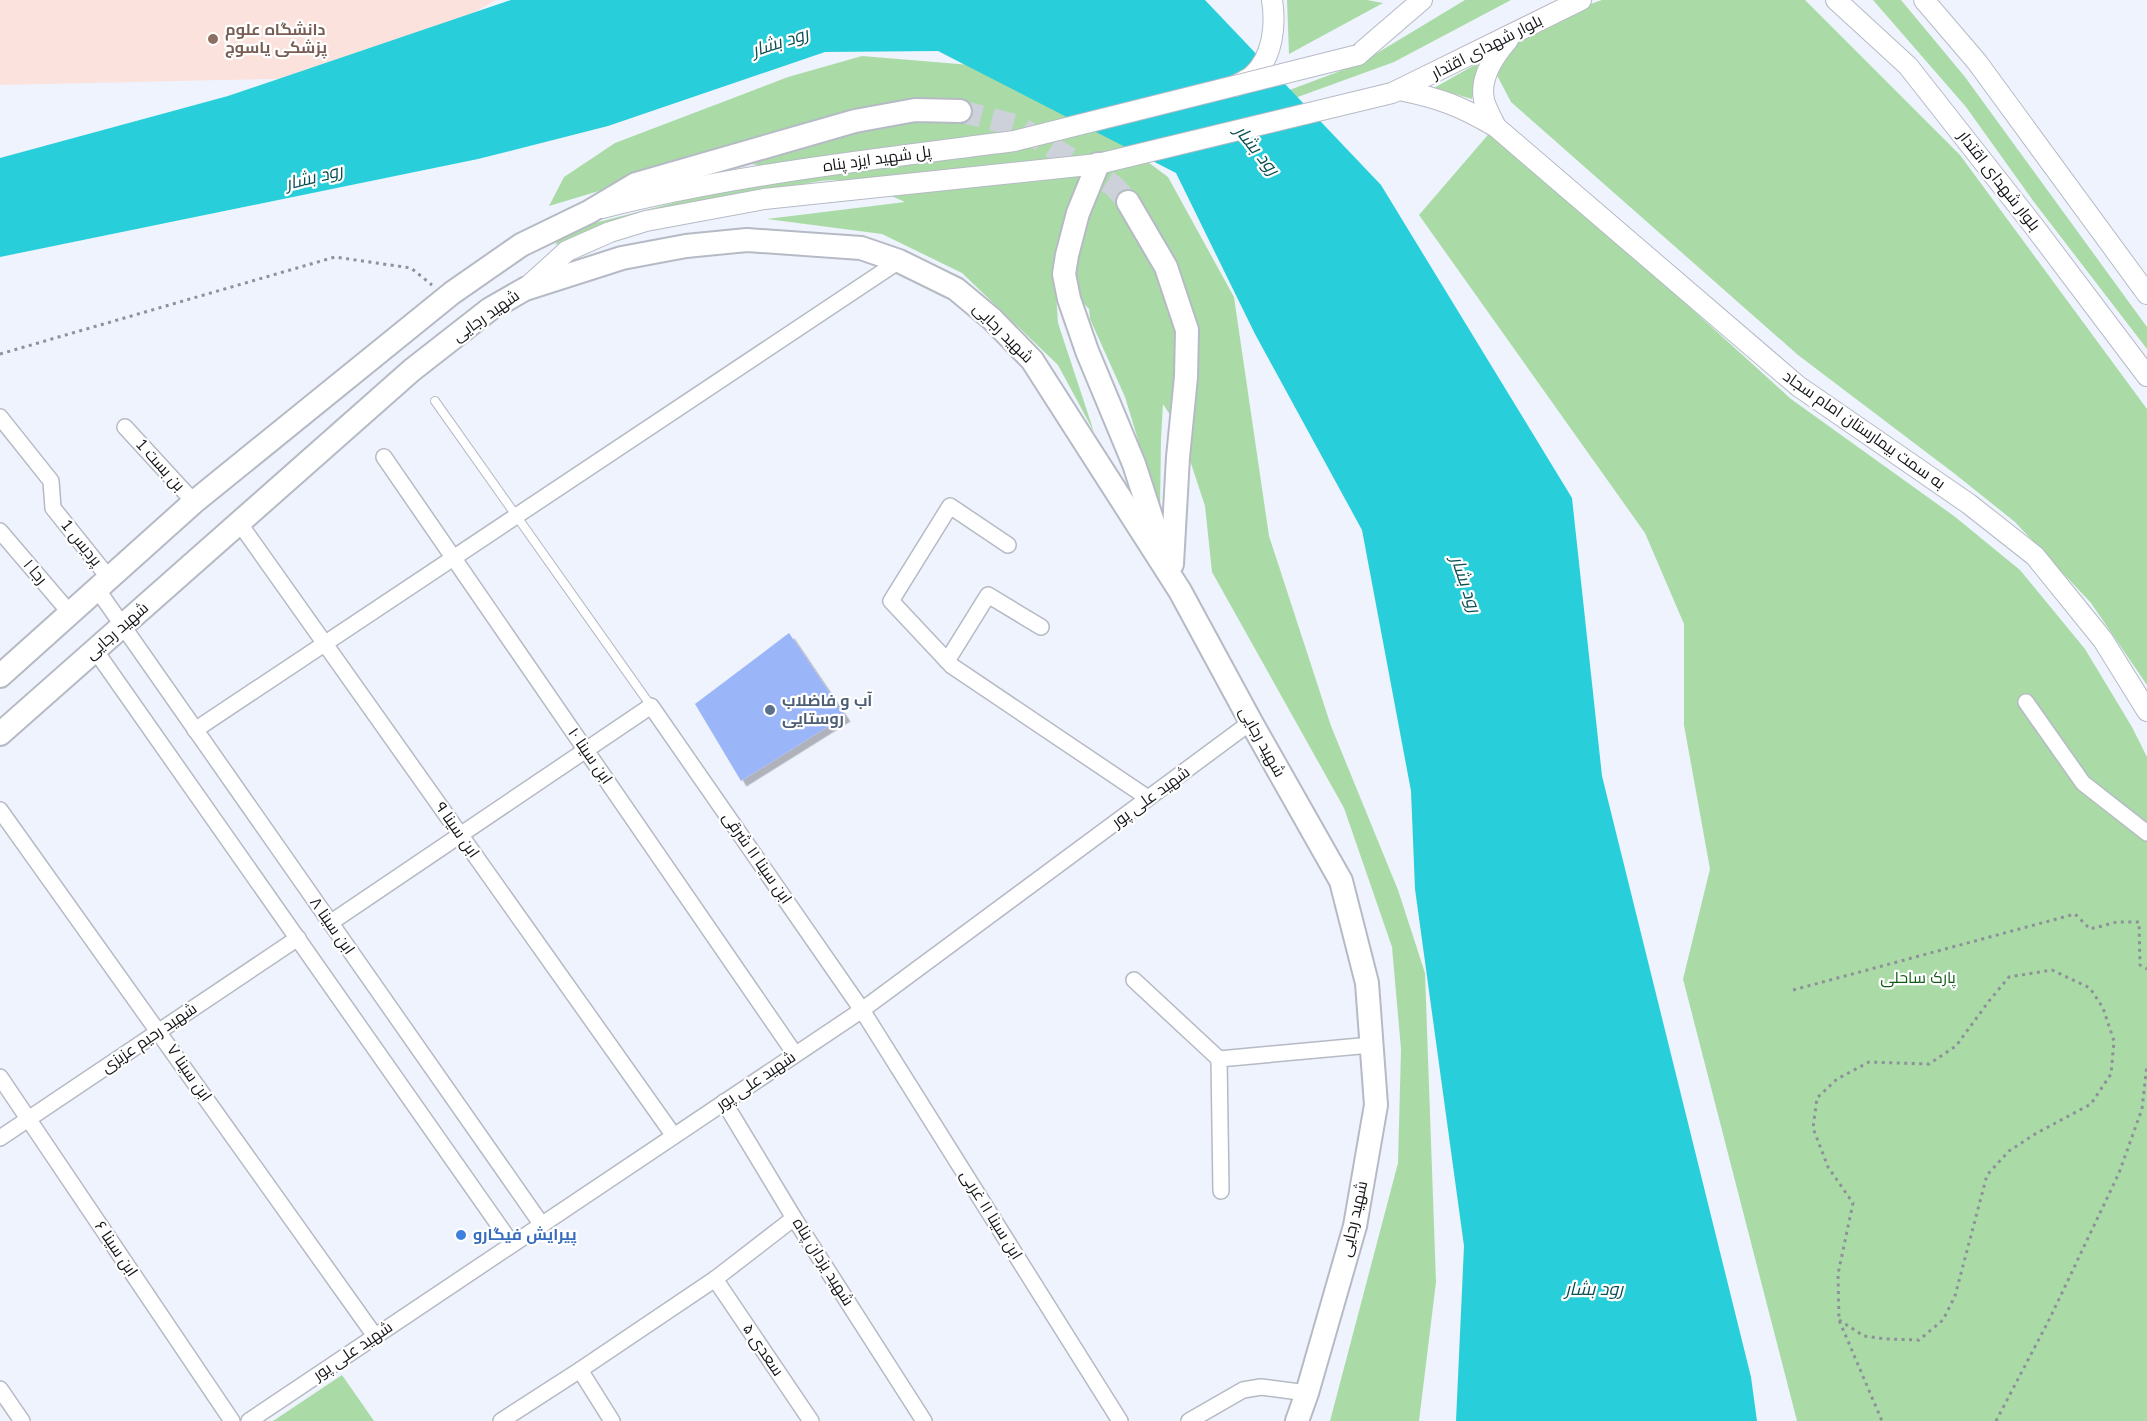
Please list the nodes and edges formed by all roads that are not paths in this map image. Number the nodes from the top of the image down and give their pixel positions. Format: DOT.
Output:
graph roads {
  1 [pos="1422,0"];
  2 [pos="1581,0"];
  3 [pos="1836,0"];
  4 [pos="1924,0"];
  5 [pos="1273,7"];
  6 [pos="1512,35"];
  7 [pos="1235,86"];
  8 [pos="1395,92"];
  9 [pos="960,111"];
  10 [pos="1496,127"];
  11 [pos="1105,162"];
  12 [pos="1128,202"];
  13 [pos="589,212"];
  14 [pos="899,261"];
  15 [pos="525,288"];
  16 [pos="2147,294"];
  17 [pos="421,317"];
  18 [pos="445,344"];
  19 [pos="2147,375"];
  20 [pos="435,401"];
  21 [pos="0,417"];
  22 [pos="125,427"];
  23 [pos="384,457"];
  24 [pos="194,502"];
  25 [pos="517,516"];
  26 [pos="240,524"];
  27 [pos="0,531"];
  28 [pos="1008,545"];
  29 [pos="454,557"];
  30 [pos="1171,577"];
  31 [pos="103,584"];
  32 [pos="70,613"];
  33 [pos="124,627"];
  34 [pos="1041,627"];
  35 [pos="325,643"];
  36 [pos="95,650"];
  37 [pos="947,660"];
  38 [pos="2,671"];
  39 [pos="2026,702"];
  40 [pos="651,706"];
  41 [pos="2147,711"];
  42 [pos="1251,722"];
  43 [pos="195,730"];
  44 [pos="0,734"];
  45 [pos="586,750"];
  46 [pos="1148,798"];
  47 [pos="0,810"];
  48 [pos="2147,833"];
  49 [pos="461,835"];
  50 [pos="330,923"];
  51 [pos="297,938"];
  52 [pos="1134,980"];
  53 [pos="862,1010"];
  54 [pos="159,1031"];
  55 [pos="1371,1045"];
  56 [pos="795,1054"];
  57 [pos="1218,1059"];
  58 [pos="0,1077"];
  59 [pos="724,1102"];
  60 [pos="29,1118"];
  61 [pos="674,1136"];
  62 [pos="0,1138"];
  63 [pos="1221,1191"];
  64 [pos="794,1218"];
  65 [pos="542,1225"];
  66 [pos="512,1244"];
  67 [pos="715,1279"];
  68 [pos="375,1336"];
  69 [pos="580,1371"];
  70 [pos="0,1389"];
  71 [pos="1307,1393"];
  72 [pos="22,1421"];
  73 [pos="232,1421"];
  74 [pos="249,1421"];
  75 [pos="501,1421"];
  76 [pos="612,1421"];
  77 [pos="811,1421"];
  78 [pos="924,1421"];
  79 [pos="1120,1421"];
  80 [pos="1188,1421"];
  81 [pos="1297,1421"];
  1 -- 7 [label="street, پل شهید ایزد پناه, bridge"];
  2 -- 6 [label="street, بلوار شهدای اقتدار"];
  3 -- 19 [label="street, بلوار شهدای اقتدار"];
  4 -- 16 [label="street"];
  5 -- 7 [label="street"];
  6 -- 8 [label="street, بلوار شهدای اقتدار"];
  6 -- 10 [label="street"];
  7 -- 13 [label="street, پل شهید ایزد پناه, bridge"];
  8 -- 10 [label="street, به سمت بیمارستان امام سجاد"];
  8 -- 11 [label="street, پل شهید ایزد پناه"];
  9 -- 13 [label="main road"];
  10 -- 41 [label="street, به سمت بیمارستان امام سجاد"];
  11 -- 15 [label="street, پل شهید ایزد پناه"];
  11 -- 30 [label="main road"];
  12 -- 30 [label="main road"];
  13 -- 17 [label="main road, پل شهید ایزد پناه"];
  14 -- 15 [label="main road, شهید رجایی"];
  14 -- 25 [label="street"];
  14 -- 30 [label="main road, شهید رجایی"];
  15 -- 18 [label="main road, شهید رجایی"];
  17 -- 18 [label="main road"];
  17 -- 24 [label="main road"];
  18 -- 26 [label="main road, شهید رجایی"];
  20 -- 25 [label="lane"];
  21 -- 31 [label="street, پردیس 1"];
  22 -- 24 [label="street, بن بست 1"];
  23 -- 29 [label="street, ابن سینا ۱۰"];
  24 -- 31 [label="main road"];
  25 -- 29 [label="street"];
  25 -- 40 [label="lane"];
  26 -- 33 [label="main road, شهید رجایی"];
  26 -- 35 [label="street, ابن سینا ۹"];
  27 -- 32 [label="street, رجا ۱"];
  28 -- 37 [label="street"];
  29 -- 35 [label="street"];
  29 -- 45 [label="street, ابن سینا ۱۰"];
  30 -- 42 [label="main road, شهید رجایی"];
  31 -- 32 [label="main road"];
  31 -- 33 [label="street, پردیس 1"];
  32 -- 38 [label="main road"];
  33 -- 36 [label="main road, شهید رجایی"];
  33 -- 43 [label="street, ابن سینا ۸"];
  34 -- 37 [label="street"];
  35 -- 43 [label="street"];
  35 -- 49 [label="street, ابن سینا ۹"];
  36 -- 44 [label="main road, شهید رجایی"];
  36 -- 51 [label="street"];
  37 -- 46 [label="street"];
  39 -- 48 [label="street"];
  40 -- 45 [label="street"];
  40 -- 53 [label="street, ابن سینا ۱۱ شرقی"];
  42 -- 46 [label="street, شهید علی پور"];
  42 -- 55 [label="main road, شهید رجایی"];
  43 -- 50 [label="street, ابن سینا ۸"];
  45 -- 49 [label="street"];
  45 -- 56 [label="street, ابن سینا ۱۰"];
  46 -- 53 [label="street, شهید علی پور"];
  47 -- 54 [label="street, ابن سینا ۷"];
  49 -- 50 [label="street"];
  49 -- 61 [label="street, ابن سینا ۹"];
  50 -- 65 [label="street, ابن سینا ۸"];
  51 -- 54 [label="street, شهید رحیم عزیزی"];
  51 -- 66 [label="street"];
  52 -- 57 [label="street"];
  53 -- 56 [label="street, شهید علی پور"];
  53 -- 79 [label="street, ابن سینا ۱۱ غربی"];
  54 -- 60 [label="street, شهید رحیم عزیزی"];
  54 -- 68 [label="street, ابن سینا ۷"];
  55 -- 57 [label="street"];
  55 -- 71 [label="main road, شهید رجایی"];
  56 -- 59 [label="street, شهید علی پور"];
  57 -- 63 [label="street"];
  58 -- 60 [label="street, ابن سینا ۶"];
  59 -- 61 [label="street, شهید علی پور"];
  59 -- 64 [label="street, شهید یزدان پناه"];
  60 -- 62 [label="street, شهید رحیم عزیزی"];
  60 -- 73 [label="street, ابن سینا ۶"];
  61 -- 65 [label="street, شهید علی پور"];
  64 -- 67 [label="street"];
  64 -- 78 [label="street, شهید یزدان پناه"];
  65 -- 66 [label="street, شهید علی پور"];
  66 -- 68 [label="street, شهید علی پور"];
  67 -- 69 [label="street"];
  67 -- 77 [label="street, سعدی ۵"];
  68 -- 74 [label="street, شهید علی پور"];
  69 -- 75 [label="street"];
  69 -- 76 [label="street"];
  70 -- 72 [label="street"];
  71 -- 80 [label="street"];
  71 -- 81 [label="main road, شهید رجایی"];
}
